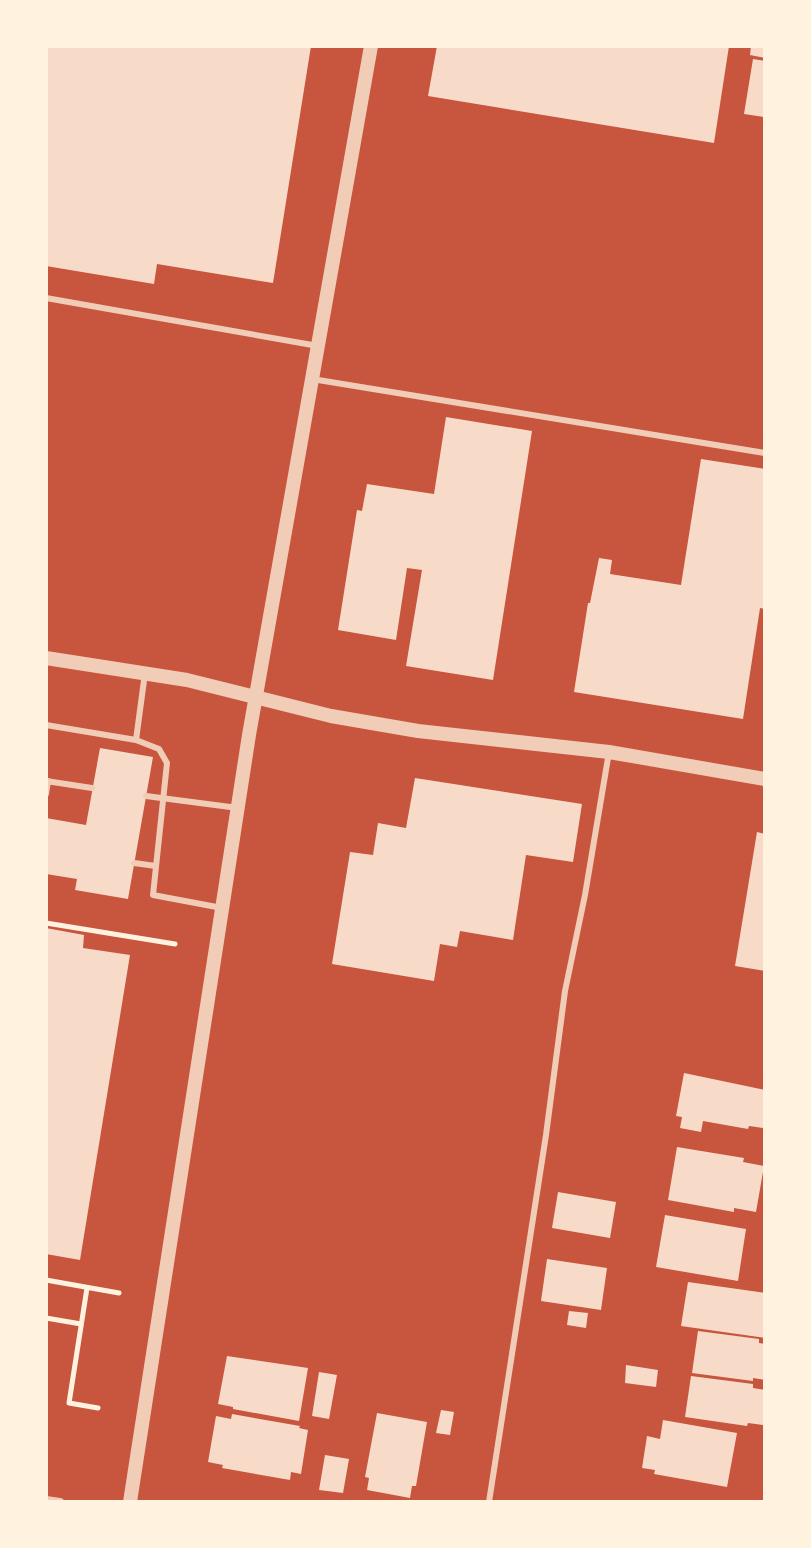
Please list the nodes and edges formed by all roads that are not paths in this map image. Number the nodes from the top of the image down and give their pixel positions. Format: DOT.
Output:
graph roads {
  1 [pos="371,46"];
  2 [pos="46,298"];
  3 [pos="318,346"];
  4 [pos="312,379"];
  5 [pos="765,453"];
  6 [pos="46,658"];
  7 [pos="145,673"];
  8 [pos="257,696"];
  9 [pos="46,725"];
  10 [pos="136,740"];
  11 [pos="609,752"];
  12 [pos="765,779"];
  13 [pos="47,781"];
  14 [pos="92,788"];
  15 [pos="46,794"];
  16 [pos="146,796"];
  17 [pos="164,799"];
  18 [pos="238,808"];
  19 [pos="134,863"];
  20 [pos="156,866"];
  21 [pos="222,908"];
  22 [pos="46,1500"];
  23 [pos="60,1502"];
  24 [pos="130,1502"];
  25 [pos="489,1502"];
  1 -- 3 [label="street"];
  2 -- 3 [label="lane"];
  3 -- 4 [label="street"];
  4 -- 5 [label="lane"];
  4 -- 8 [label="street"];
  6 -- 7 [label="street"];
  7 -- 8 [label="street"];
  7 -- 10 [label="lane"];
  8 -- 11 [label="street"];
  8 -- 18 [label="street"];
  9 -- 10 [label="lane"];
  10 -- 17 [label="lane"];
  11 -- 12 [label="street"];
  11 -- 25 [label="lane"];
  13 -- 14 [label="lane"];
  13 -- 15 [label="lane"];
  16 -- 17 [label="lane"];
  17 -- 18 [label="lane"];
  17 -- 20 [label="lane"];
  18 -- 21 [label="street"];
  19 -- 20 [label="lane"];
  20 -- 21 [label="lane"];
  21 -- 24 [label="street"];
  22 -- 23 [label="street"];
}
